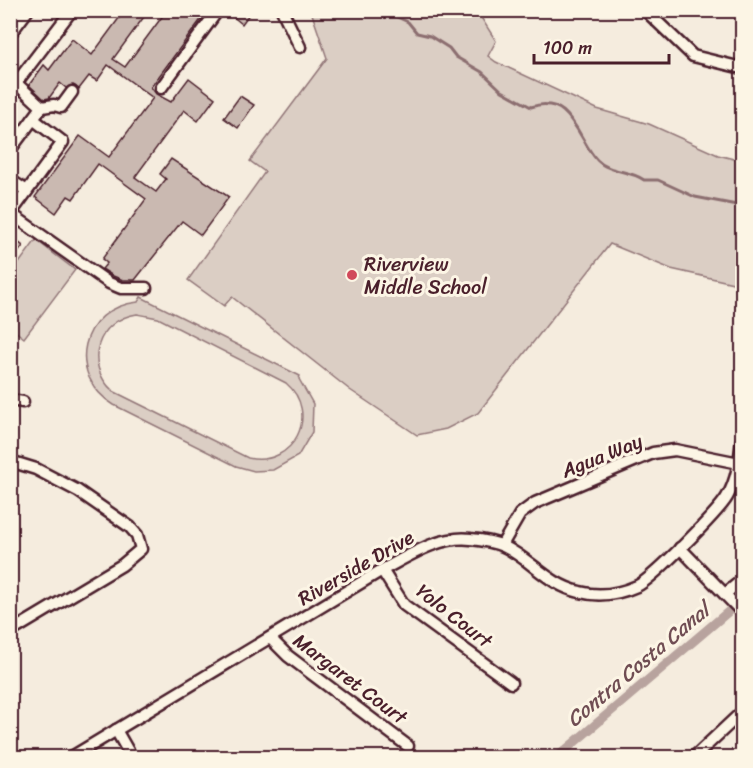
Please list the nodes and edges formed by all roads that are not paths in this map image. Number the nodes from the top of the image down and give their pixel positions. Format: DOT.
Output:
graph roads {
  1 [pos="28,10"];
  2 [pos="72,10"];
  3 [pos="218,10"];
  4 [pos="282,10"];
  5 [pos="645,10"];
  6 [pos="10,34"];
  7 [pos="300,47"];
  8 [pos="742,68"];
  9 [pos="14,87"];
  10 [pos="161,88"];
  11 [pos="72,92"];
  12 [pos="42,107"];
  13 [pos="33,119"];
  14 [pos="10,150"];
  15 [pos="10,180"];
  16 [pos="27,191"];
  17 [pos="11,213"];
  18 [pos="146,288"];
  19 [pos="10,400"];
  20 [pos="23,402"];
  21 [pos="742,440"];
  22 [pos="10,461"];
  23 [pos="739,464"];
  24 [pos="502,545"];
  25 [pos="680,548"];
  26 [pos="382,570"];
  27 [pos="742,579"];
  28 [pos="721,590"];
  29 [pos="742,612"];
  30 [pos="10,632"];
  31 [pos="271,639"];
  32 [pos="512,683"];
  33 [pos="742,712"];
  34 [pos="116,730"];
  35 [pos="408,746"];
  36 [pos="70,758"];
  37 [pos="132,758"];
  38 [pos="693,758"];
  1 -- 6 [label="street"];
  2 -- 9 [label="street"];
  3 -- 10 [label="street"];
  4 -- 7 [label="street"];
  5 -- 8 [label="street"];
  9 -- 12 [label="street"];
  11 -- 12 [label="street"];
  12 -- 13 [label="street"];
  13 -- 14 [label="street"];
  13 -- 16 [label="street"];
  15 -- 16 [label="street"];
  16 -- 17 [label="street"];
  17 -- 18 [label="street"];
  19 -- 20 [label="street"];
  21 -- 23 [label="street, Riverside Drive"];
  22 -- 30 [label="street"];
  23 -- 24 [label="street, Agua Way"];
  23 -- 25 [label="street, Riverside Drive"];
  24 -- 25 [label="street, Riverside Drive"];
  24 -- 26 [label="street, Riverside Drive"];
  25 -- 28 [label="street"];
  26 -- 31 [label="street, Riverside Drive"];
  26 -- 32 [label="street, Yolo Court"];
  27 -- 28 [label="street"];
  28 -- 29 [label="street"];
  31 -- 34 [label="street, Riverside Drive"];
  31 -- 35 [label="street, Margaret Court"];
  33 -- 38 [label="street"];
  34 -- 36 [label="street, Riverside Drive"];
  34 -- 37 [label="street"];
}
